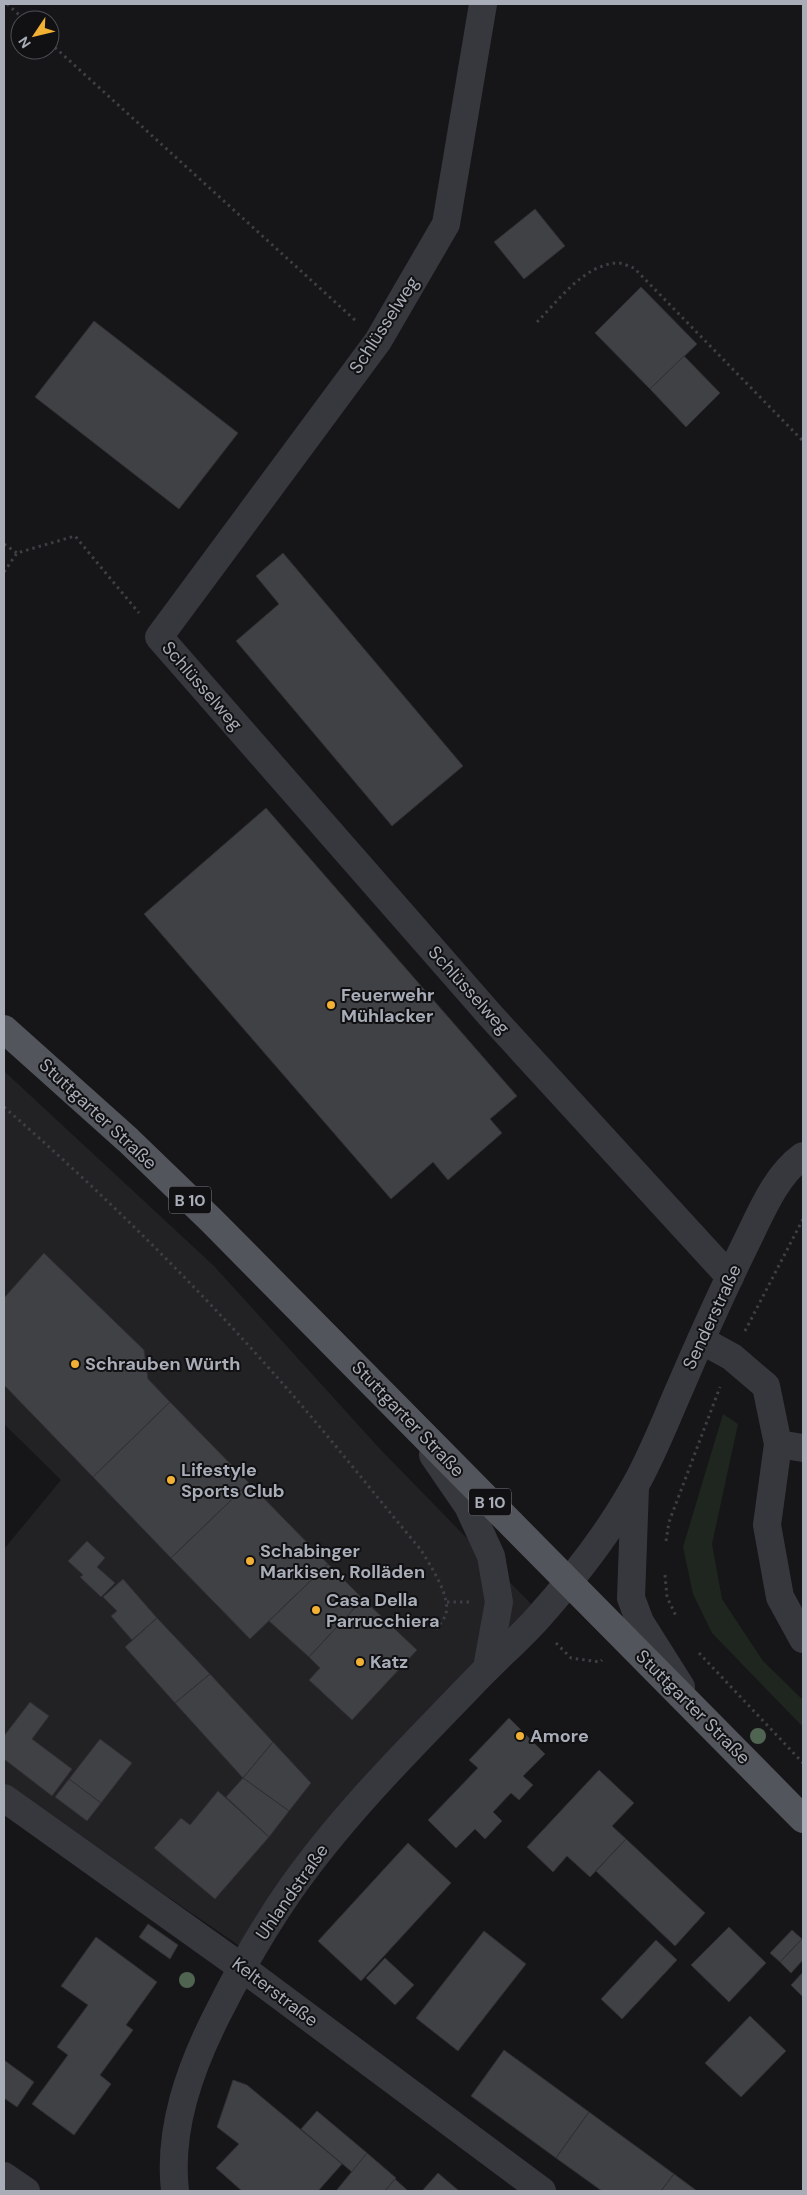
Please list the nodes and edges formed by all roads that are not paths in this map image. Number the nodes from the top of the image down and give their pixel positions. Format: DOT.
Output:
graph roads {
  1 [pos="484,4"];
  2 [pos="4,1029"];
  3 [pos="803,1156"];
  4 [pos="730,1277"];
  5 [pos="701,1340"];
  6 [pos="411,1422"];
  7 [pos="791,1446"];
  8 [pos="635,1487"];
  9 [pos="568,1582"];
  10 [pos="803,1639"];
  11 [pos="487,1668"];
  12 [pos="696,1710"];
  13 [pos="4,1798"];
  14 [pos="803,1819"];
  15 [pos="241,1967"];
  16 [pos="4,2176"];
  17 [pos="26,2191"];
  18 [pos="175,2191"];
  19 [pos="542,2191"];
  1 -- 4 [label="street, Schlüsselweg"];
  2 -- 6 [label="main road, Stuttgarter Straße / B 10"];
  3 -- 4 [label="street, Senderstraße"];
  4 -- 5 [label="street, Senderstraße"];
  5 -- 7 [label="street"];
  5 -- 8 [label="street, Senderstraße"];
  6 -- 9 [label="main road, Stuttgarter Straße / B 10"];
  6 -- 11 [label="street"];
  7 -- 10 [label="street"];
  8 -- 9 [label="street, Senderstraße"];
  8 -- 12 [label="street, Senderstraße"];
  9 -- 11 [label="street, Uhlandstraße"];
  9 -- 12 [label="main road, Stuttgarter Straße / B 10"];
  11 -- 15 [label="street, Uhlandstraße"];
  12 -- 14 [label="main road, Stuttgarter Straße / B 10"];
  13 -- 15 [label="street, Kelterstraße"];
  15 -- 18 [label="street, Uhlandstraße"];
  15 -- 19 [label="street, Kelterstraße"];
  16 -- 17 [label="street"];
}
